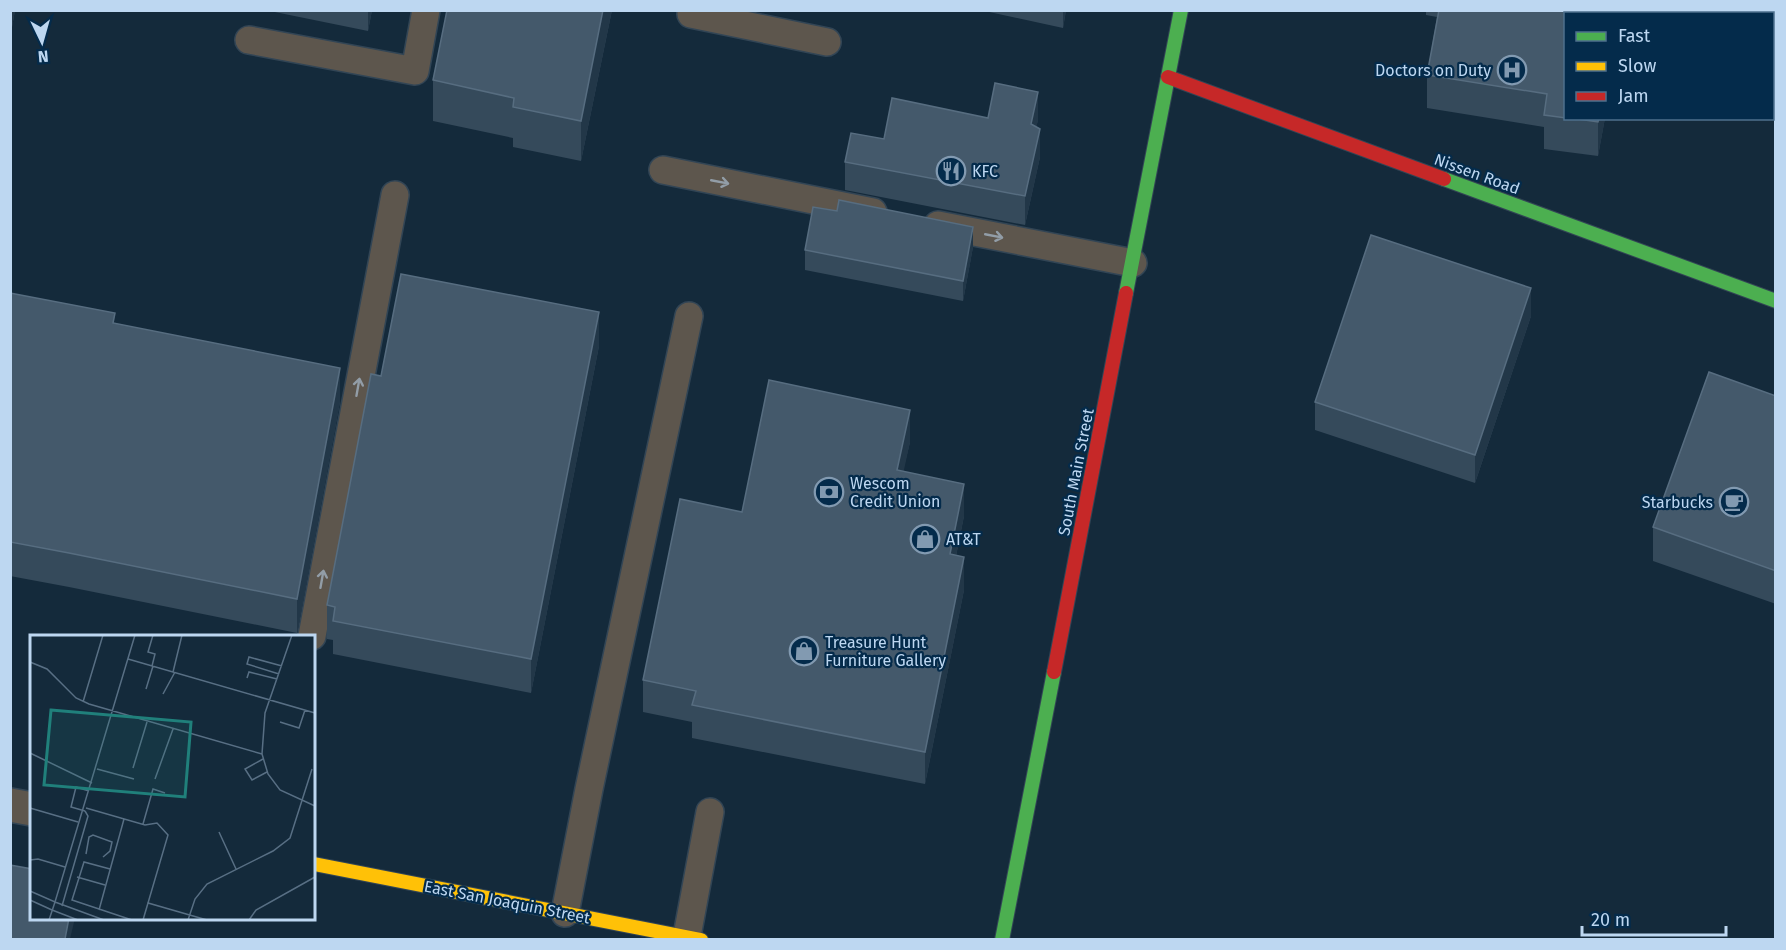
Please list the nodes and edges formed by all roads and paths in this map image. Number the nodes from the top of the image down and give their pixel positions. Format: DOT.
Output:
graph roads {
  1 [pos="426,10"];
  2 [pos="1181,10"];
  3 [pos="691,14"];
  4 [pos="249,40"];
  5 [pos="827,42"];
  6 [pos="1168,77"];
  7 [pos="663,170"];
  8 [pos="395,195"];
  9 [pos="1133,263"];
  10 [pos="1776,301"];
  11 [pos="689,316"];
  12 [pos="312,635"];
  13 [pos="10,805"];
  14 [pos="30,809"];
  15 [pos="710,812"];
  16 [pos="315,864"];
  17 [pos="565,913"];
  18 [pos="694,938"];
  19 [pos="1002,939"];
  1 -- 4 [label="lane"];
  2 -- 6 [label="street, South Main Street"];
  3 -- 5 [label="lane"];
  6 -- 9 [label="street, South Main Street"];
  6 -- 10 [label="street, Nissen Road"];
  7 -- 9 [label="lane, one-way"];
  12 -- 8 [label="lane, one-way"];
  9 -- 19 [label="street, South Main Street"];
  11 -- 17 [label="lane"];
  13 -- 14 [label="street"];
  15 -- 18 [label="lane"];
  16 -- 17 [label="street, East San Joaquin Street"];
  17 -- 18 [label="street, East San Joaquin Street"];
}
